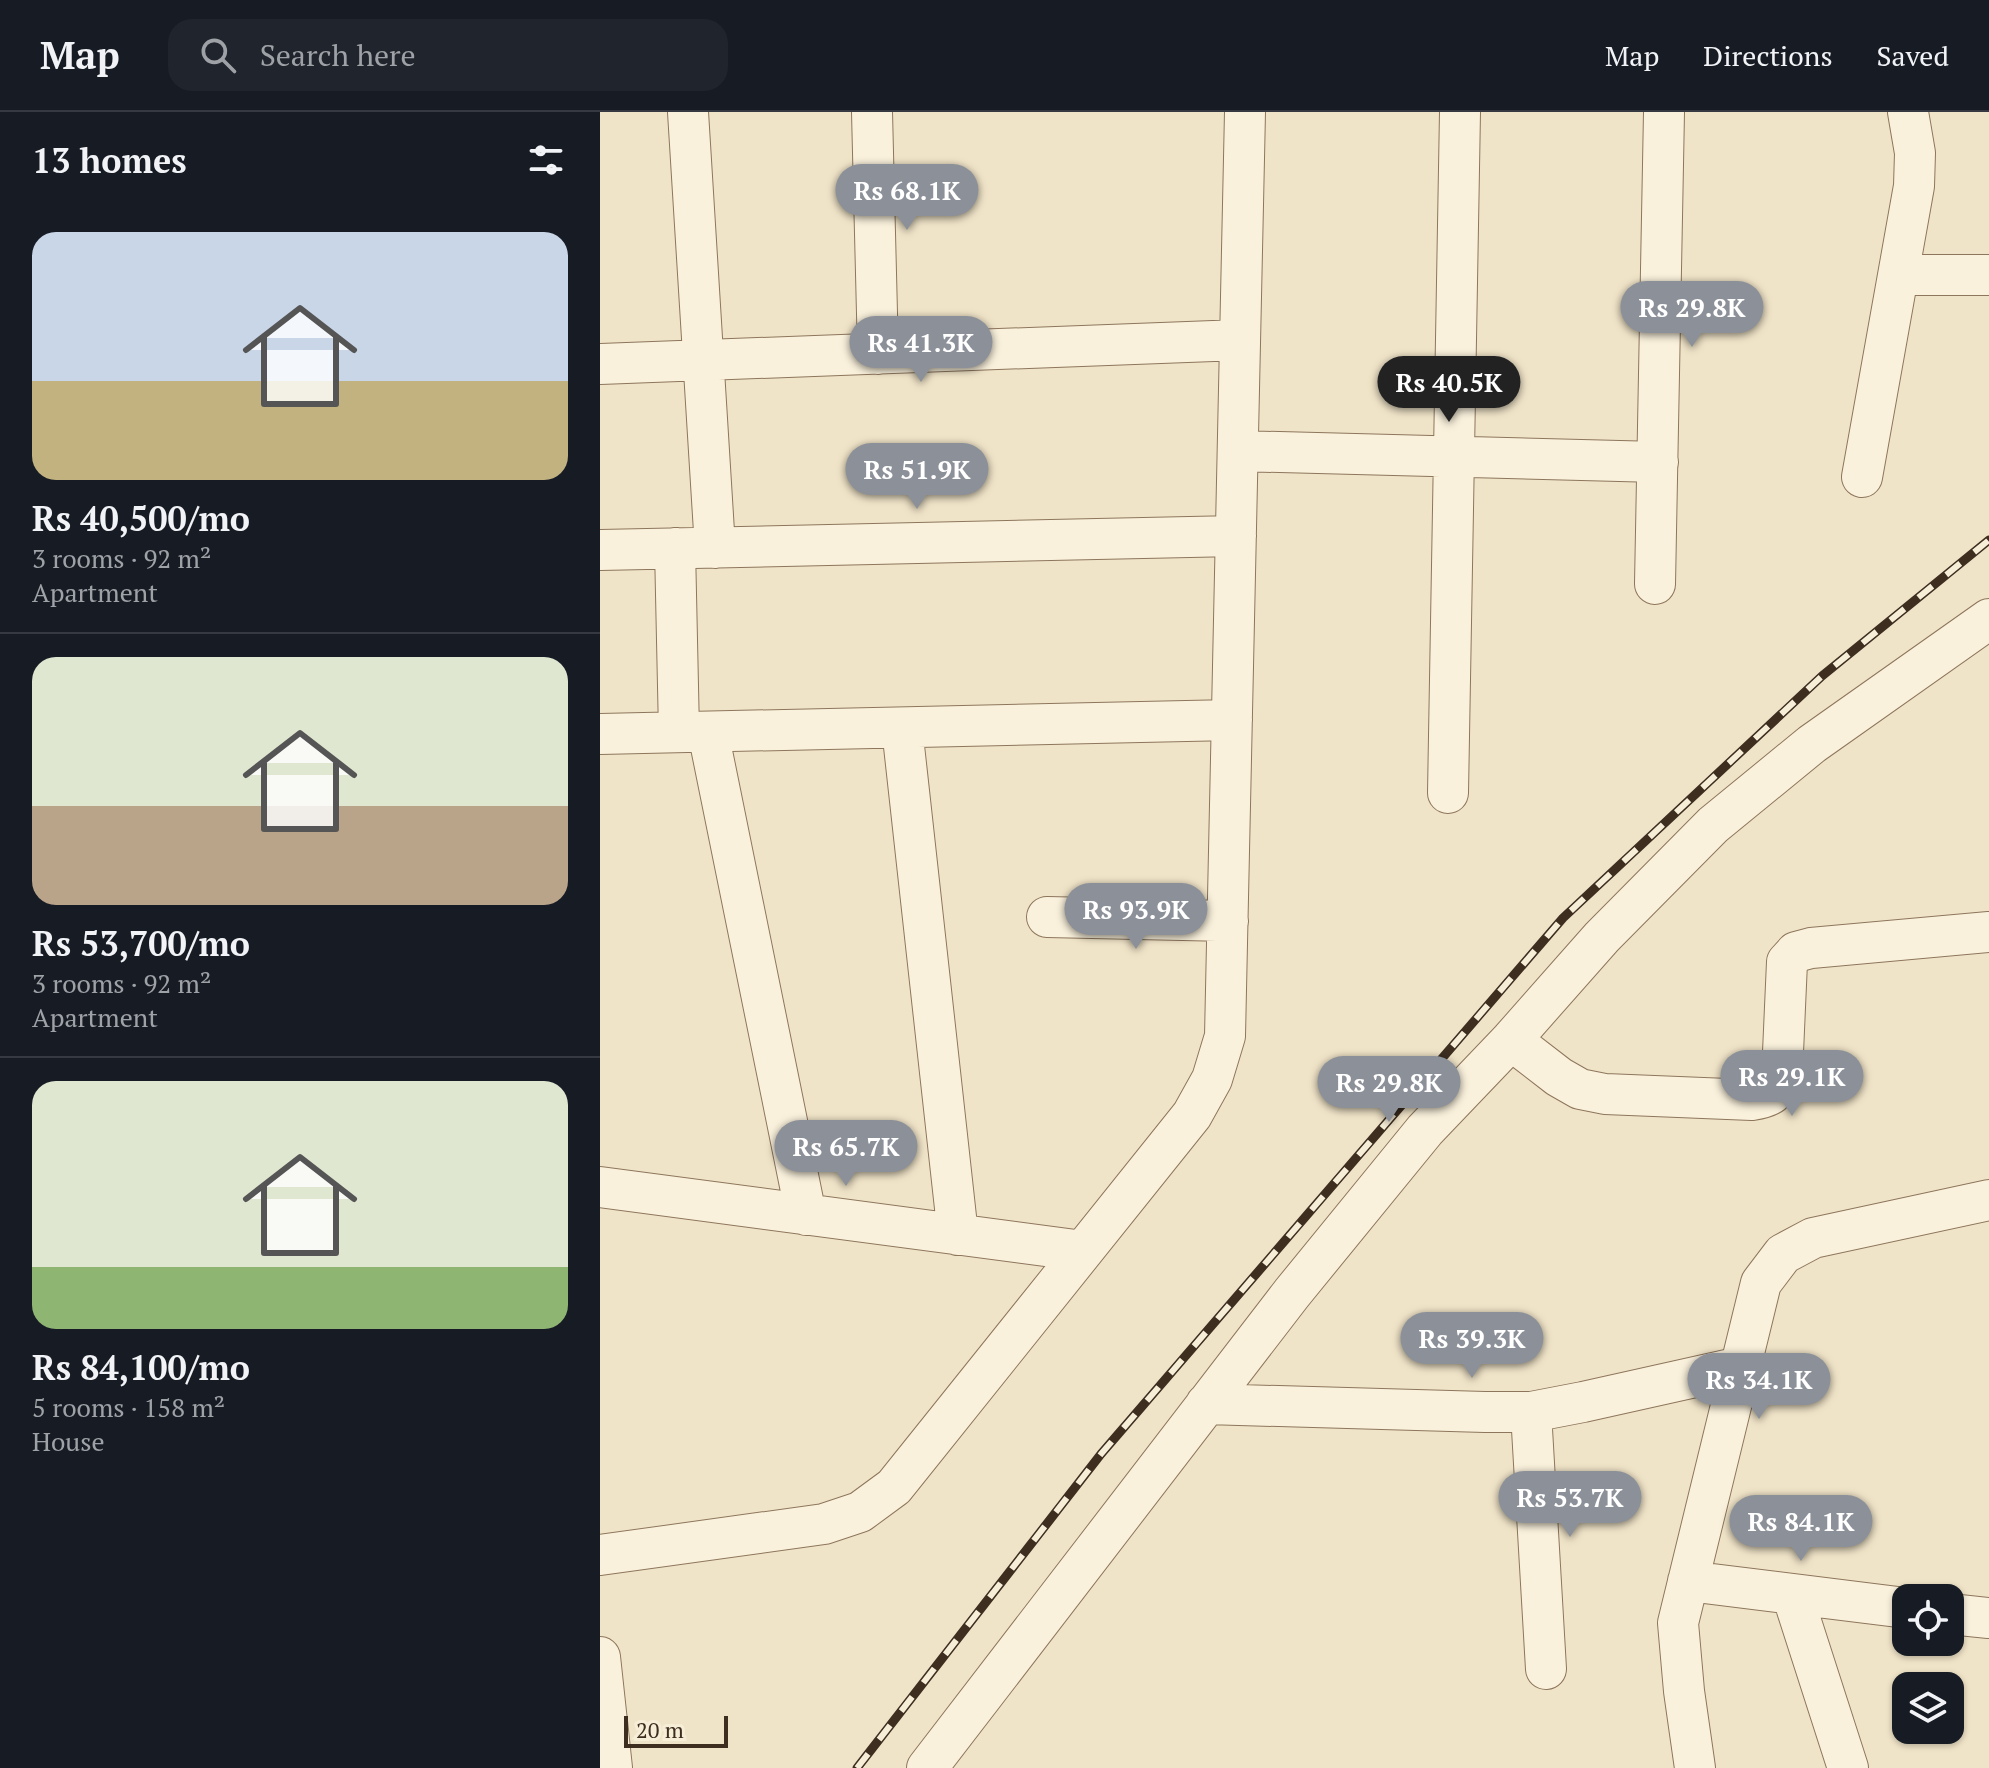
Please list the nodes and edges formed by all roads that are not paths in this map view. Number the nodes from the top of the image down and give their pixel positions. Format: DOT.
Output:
graph roads {
  1 [pos="688,112"];
  2 [pos="872,112"];
  3 [pos="1245,112"];
  4 [pos="1460,112"];
  5 [pos="1664,112"];
  6 [pos="1908,112"];
  7 [pos="1899,275"];
  8 [pos="1989,275"];
  9 [pos="1240,340"];
  10 [pos="878,354"];
  11 [pos="703,361"];
  12 [pos="600,364"];
  13 [pos="1238,451"];
  14 [pos="1454,457"];
  15 [pos="1658,462"];
  16 [pos="1862,477"];
  17 [pos="1236,536"];
  18 [pos="675,548"];
  19 [pos="715,548"];
  20 [pos="600,550"];
  21 [pos="1655,584"];
  22 [pos="1989,619"];
  23 [pos="1232,720"];
  24 [pos="902,728"];
  25 [pos="693,732"];
  26 [pos="600,734"];
  27 [pos="1448,793"];
  28 [pos="1047,917"];
  29 [pos="1228,921"];
  30 [pos="1989,932"];
  31 [pos="1511,1040"];
  32 [pos="600,1187"];
  33 [pos="1989,1200"];
  34 [pos="806,1215"];
  35 [pos="958,1235"];
  36 [pos="1083,1251"];
  37 [pos="1740,1367"];
  38 [pos="1206,1404"];
  39 [pos="1531,1412"];
  40 [pos="600,1555"];
  41 [pos="1688,1581"];
  42 [pos="1792,1594"];
  43 [pos="1892,1606"];
  44 [pos="1964,1615"];
  45 [pos="1989,1618"];
  46 [pos="600,1657"];
  47 [pos="1546,1669"];
  48 [pos="612,1768"];
  49 [pos="927,1768"];
  50 [pos="1695,1768"];
  51 [pos="1848,1768"];
  1 -- 11 [label="street"];
  2 -- 10 [label="street"];
  3 -- 9 [label="street"];
  4 -- 14 [label="street"];
  5 -- 15 [label="street"];
  6 -- 7 [label="street"];
  7 -- 8 [label="street"];
  7 -- 16 [label="street"];
  9 -- 10 [label="street"];
  9 -- 13 [label="street"];
  10 -- 11 [label="street"];
  11 -- 12 [label="street"];
  11 -- 19 [label="street"];
  13 -- 14 [label="street"];
  13 -- 17 [label="street"];
  14 -- 15 [label="street"];
  14 -- 27 [label="street"];
  15 -- 21 [label="street"];
  17 -- 19 [label="street"];
  17 -- 23 [label="street"];
  18 -- 19 [label="street"];
  18 -- 20 [label="street"];
  18 -- 25 [label="street"];
  22 -- 31 [label="street"];
  23 -- 24 [label="street"];
  23 -- 29 [label="street"];
  24 -- 25 [label="street"];
  24 -- 35 [label="street"];
  25 -- 26 [label="street"];
  25 -- 34 [label="street"];
  28 -- 29 [label="street"];
  29 -- 36 [label="street"];
  30 -- 31 [label="street"];
  31 -- 38 [label="street"];
  32 -- 34 [label="street"];
  33 -- 37 [label="street"];
  34 -- 35 [label="street"];
  35 -- 36 [label="street"];
  36 -- 40 [label="street"];
  37 -- 39 [label="street"];
  37 -- 41 [label="street"];
  38 -- 39 [label="street"];
  38 -- 49 [label="street"];
  39 -- 47 [label="street"];
  41 -- 42 [label="street"];
  41 -- 50 [label="street"];
  42 -- 43 [label="street"];
  42 -- 51 [label="street"];
  44 -- 45 [label="street"];
  46 -- 48 [label="street"];
}
